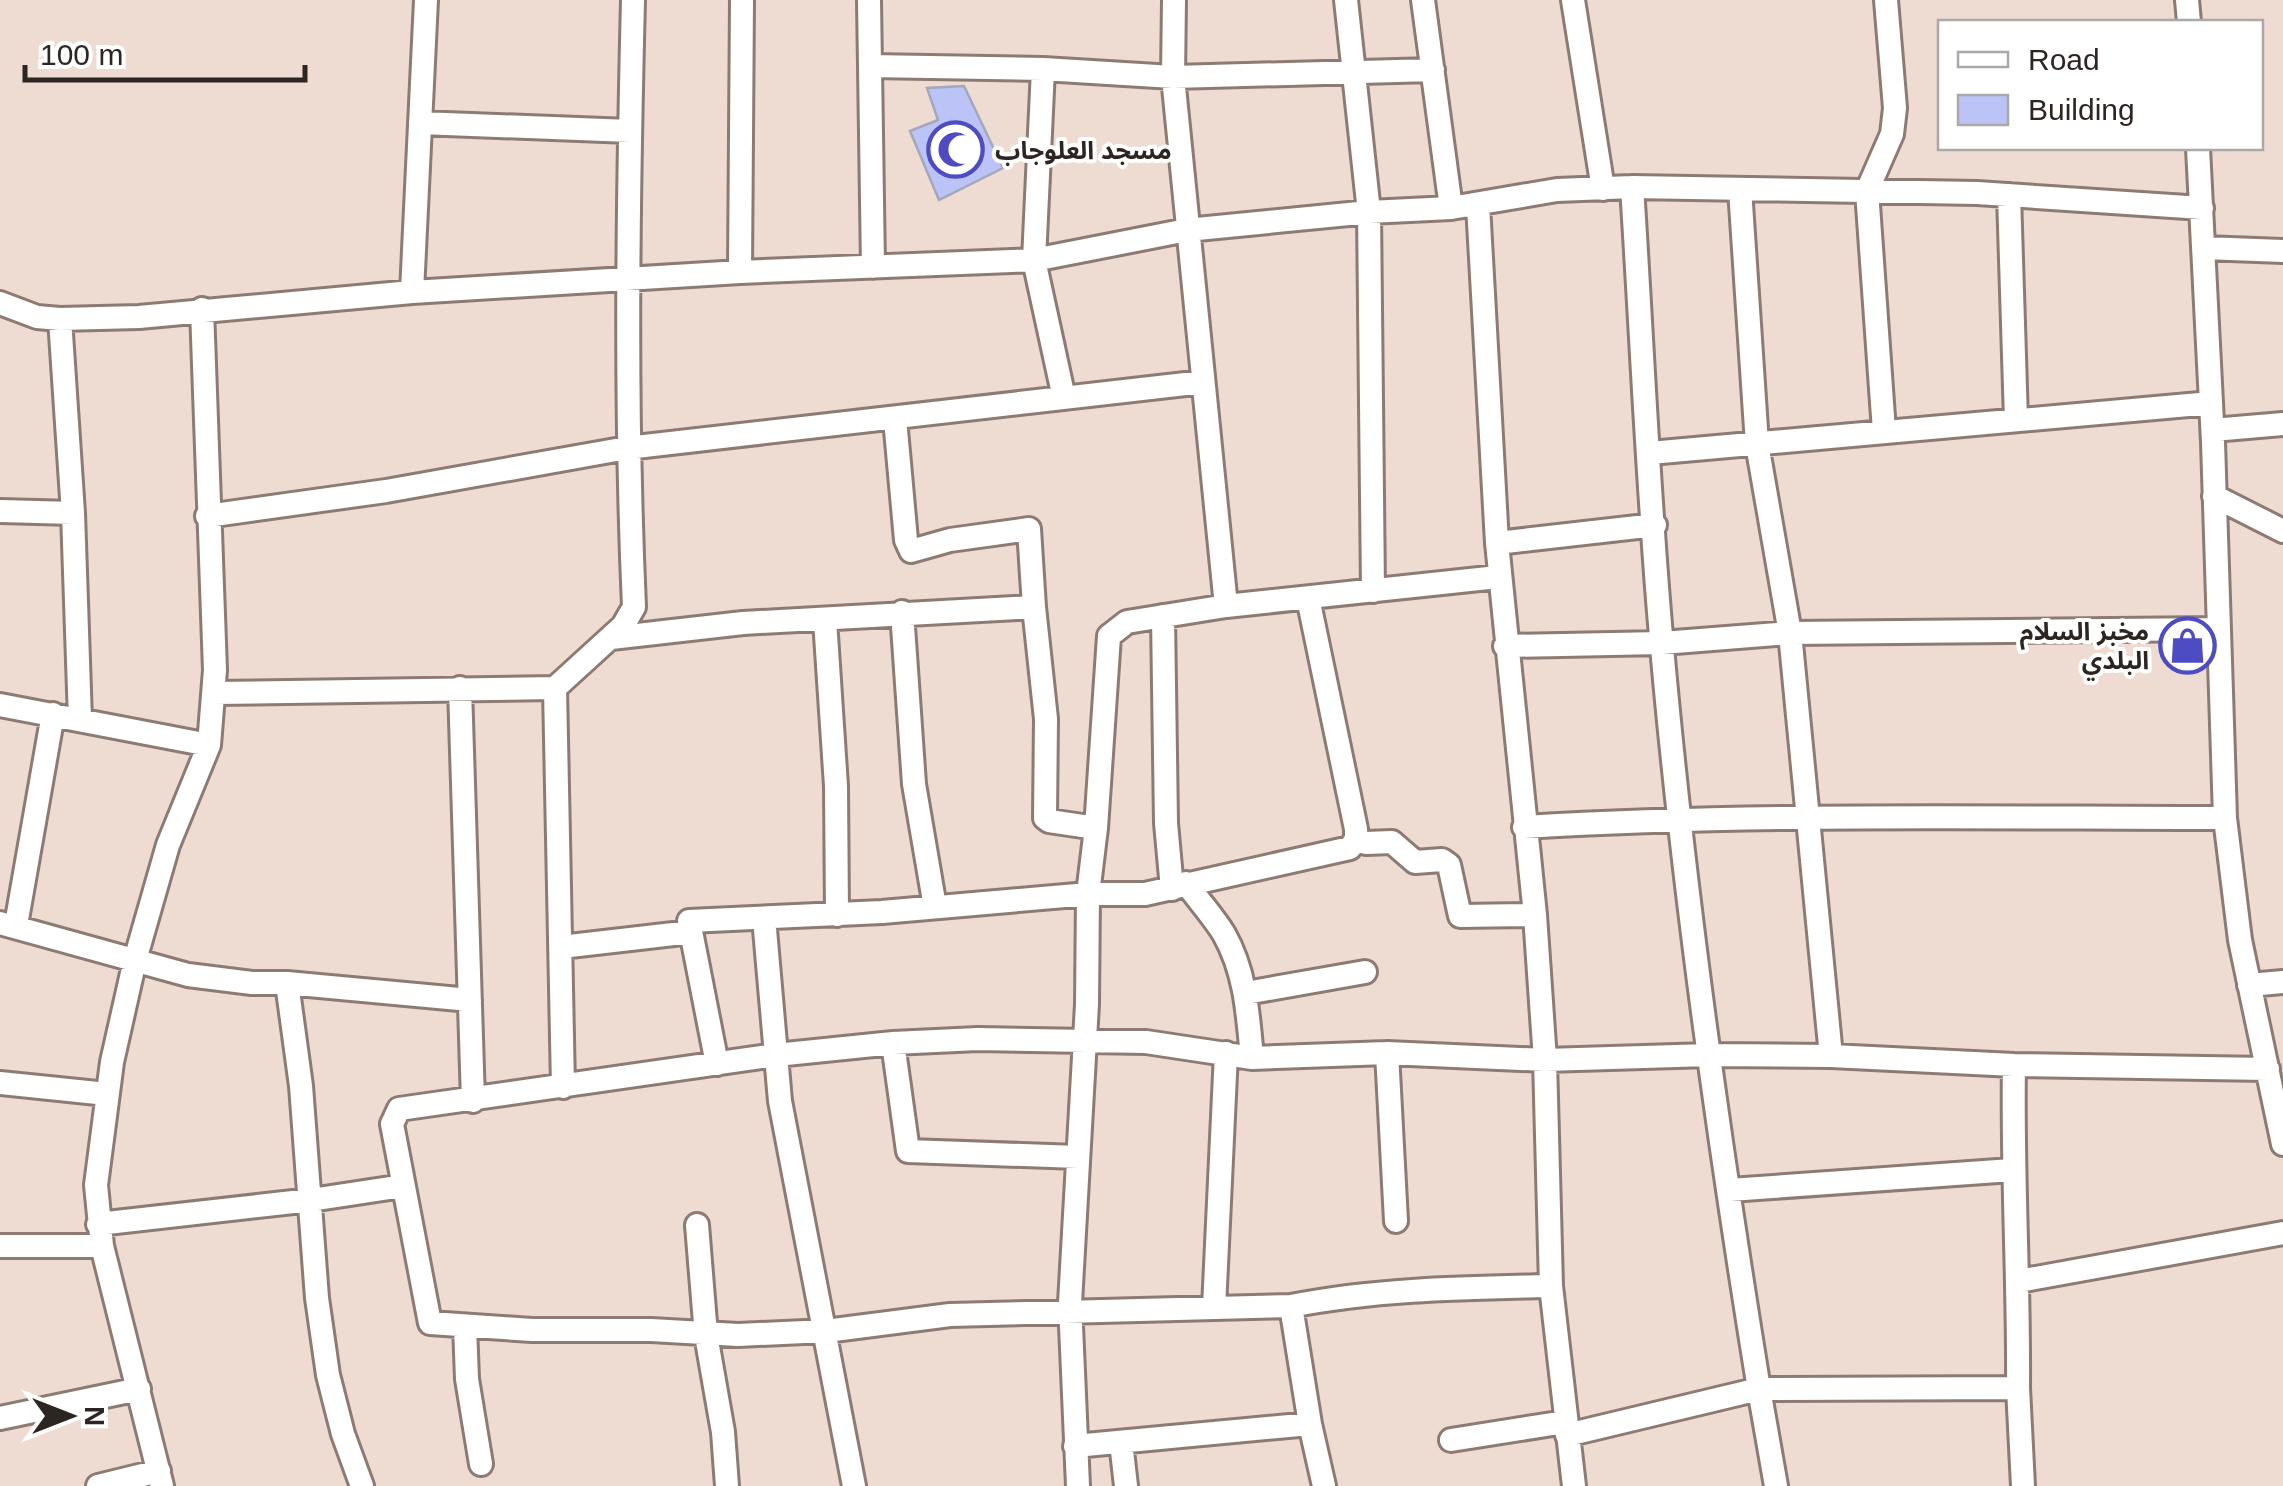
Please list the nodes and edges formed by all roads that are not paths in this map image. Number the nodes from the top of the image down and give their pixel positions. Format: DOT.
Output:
graph roads {
  1 [pos="426,0"];
  2 [pos="633,0"];
  3 [pos="742,0"];
  4 [pos="869,0"];
  5 [pos="1174,0"];
  6 [pos="1346,0"];
  7 [pos="1423,0"];
  8 [pos="1573,0"];
  9 [pos="1886,0"];
  10 [pos="870,66"];
  11 [pos="1042,69"];
  12 [pos="1434,70"];
  13 [pos="1355,72"];
  14 [pos="1173,77"];
  15 [pos="420,124"];
  16 [pos="630,130"];
  17 [pos="2198,150"];
  18 [pos="1632,187"];
  19 [pos="1603,189"];
  20 [pos="1740,189"];
  21 [pos="1866,191"];
  22 [pos="2009,196"];
  23 [pos="1478,205"];
  24 [pos="1451,208"];
  25 [pos="2202,208"];
  26 [pos="1369,212"];
  27 [pos="1187,230"];
  28 [pos="2204,248"];
  29 [pos="2283,251"];
  30 [pos="1034,260"];
  31 [pos="873,266"];
  32 [pos="740,272"];
  33 [pos="626,279"];
  34 [pos="412,292"];
  35 [pos="0,303"];
  36 [pos="202,309"];
  37 [pos="60,319"];
  38 [pos="1203,382"];
  39 [pos="1064,398"];
  40 [pos="2212,403"];
  41 [pos="895,418"];
  42 [pos="2016,420"];
  43 [pos="2283,424"];
  44 [pos="2213,430"];
  45 [pos="1884,431"];
  46 [pos="1757,444"];
  47 [pos="627,448"];
  48 [pos="1650,453"];
  49 [pos="2214,496"];
  50 [pos="0,511"];
  51 [pos="73,513"];
  52 [pos="207,516"];
  53 [pos="1655,525"];
  54 [pos="2283,531"];
  55 [pos="1497,542"];
  56 [pos="1498,577"];
  57 [pos="1373,591"];
  58 [pos="1308,598"];
  59 [pos="1226,606"];
  60 [pos="1034,608"];
  61 [pos="902,612"];
  62 [pos="1164,616"];
  63 [pos="825,620"];
  64 [pos="2218,629"];
  65 [pos="1790,634"];
  66 [pos="610,638"];
  67 [pos="1662,643"];
  68 [pos="1505,646"];
  69 [pos="460,688"];
  70 [pos="555,688"];
  71 [pos="214,693"];
  72 [pos="0,705"];
  73 [pos="53,714"];
  74 [pos="80,720"];
  75 [pos="209,745"];
  76 [pos="1807,817"];
  77 [pos="1679,818"];
  78 [pos="2225,818"];
  79 [pos="1524,826"];
  80 [pos="1096,828"];
  81 [pos="1356,839"];
  82 [pos="1179,886"];
  83 [pos="1088,894"];
  84 [pos="935,907"];
  85 [pos="837,914"];
  86 [pos="1535,915"];
  87 [pos="764,918"];
  88 [pos="8,924"];
  89 [pos="691,932"];
  90 [pos="561,947"];
  91 [pos="134,960"];
  92 [pos="1365,972"];
  93 [pos="2283,982"];
  94 [pos="287,983"];
  95 [pos="2249,985"];
  96 [pos="1246,992"];
  97 [pos="470,1000"];
  98 [pos="1084,1041"];
  99 [pos="892,1044"];
  100 [pos="1226,1053"];
  101 [pos="1387,1053"];
  102 [pos="776,1055"];
  103 [pos="1709,1055"];
  104 [pos="1831,1056"];
  105 [pos="1252,1058"];
  106 [pos="1545,1060"];
  107 [pos="717,1064"];
  108 [pos="2014,1064"];
  109 [pos="2268,1069"];
  110 [pos="0,1083"];
  111 [pos="564,1087"];
  112 [pos="107,1094"];
  113 [pos="473,1101"];
  114 [pos="2283,1144"];
  115 [pos="1078,1157"];
  116 [pos="2012,1170"];
  117 [pos="403,1186"];
  118 [pos="1730,1190"];
  119 [pos="311,1200"];
  120 [pos="1396,1221"];
  121 [pos="697,1226"];
  122 [pos="2283,1233"];
  123 [pos="100,1235"];
  124 [pos="0,1246"];
  125 [pos="2018,1281"];
  126 [pos="1550,1286"];
  127 [pos="1291,1306"];
  128 [pos="1214,1308"];
  129 [pos="1070,1312"];
  130 [pos="465,1326"];
  131 [pos="826,1331"];
  132 [pos="706,1334"];
  133 [pos="2018,1388"];
  134 [pos="139,1389"];
  135 [pos="1758,1389"];
  136 [pos="0,1418"];
  137 [pos="1310,1424"];
  138 [pos="1566,1428"];
  139 [pos="1451,1440"];
  140 [pos="1120,1442"];
  141 [pos="1075,1446"];
  142 [pos="481,1464"];
  143 [pos="160,1479"];
  144 [pos="98,1486"];
  145 [pos="362,1486"];
  146 [pos="727,1486"];
  147 [pos="854,1486"];
  148 [pos="1078,1486"];
  149 [pos="1126,1486"];
  150 [pos="1324,1486"];
  151 [pos="1574,1486"];
  152 [pos="1776,1486"];
  153 [pos="2023,1486"];
  1 -- 15 [label="street"];
  2 -- 16 [label="street"];
  3 -- 32 [label="street"];
  4 -- 10 [label="street"];
  5 -- 14 [label="street"];
  6 -- 13 [label="street"];
  7 -- 12 [label="street"];
  8 -- 19 [label="street"];
  9 -- 21 [label="street"];
  10 -- 11 [label="street"];
  10 -- 31 [label="street"];
  11 -- 14 [label="street"];
  11 -- 30 [label="street"];
  12 -- 13 [label="street"];
  12 -- 24 [label="street"];
  13 -- 14 [label="street"];
  13 -- 26 [label="street"];
  14 -- 27 [label="street"];
  15 -- 16 [label="street"];
  15 -- 34 [label="street"];
  16 -- 33 [label="street"];
  17 -- 25 [label="street"];
  18 -- 19 [label="street"];
  18 -- 20 [label="street"];
  18 -- 48 [label="street"];
  19 -- 23 [label="street"];
  20 -- 21 [label="street"];
  20 -- 46 [label="street"];
  21 -- 22 [label="street"];
  21 -- 45 [label="street"];
  22 -- 25 [label="street"];
  22 -- 42 [label="street"];
  23 -- 24 [label="street"];
  23 -- 55 [label="street"];
  24 -- 26 [label="street"];
  25 -- 28 [label="street"];
  26 -- 27 [label="street"];
  26 -- 57 [label="street"];
  27 -- 30 [label="street"];
  27 -- 38 [label="street"];
  28 -- 29 [label="street"];
  28 -- 40 [label="street"];
  30 -- 31 [label="street"];
  30 -- 39 [label="street"];
  31 -- 32 [label="street"];
  32 -- 33 [label="street"];
  33 -- 34 [label="street"];
  33 -- 47 [label="street"];
  34 -- 36 [label="street"];
  35 -- 37 [label="street"];
  36 -- 37 [label="street"];
  36 -- 52 [label="street"];
  37 -- 51 [label="street"];
  38 -- 39 [label="street"];
  38 -- 59 [label="street"];
  39 -- 41 [label="street"];
  40 -- 42 [label="street"];
  40 -- 44 [label="street"];
  41 -- 47 [label="street"];
  41 -- 60 [label="street"];
  42 -- 45 [label="street"];
  43 -- 44 [label="street"];
  44 -- 49 [label="street"];
  45 -- 46 [label="street"];
  46 -- 48 [label="street"];
  46 -- 65 [label="street"];
  47 -- 52 [label="street"];
  47 -- 66 [label="street"];
  48 -- 53 [label="street"];
  49 -- 54 [label="street"];
  49 -- 64 [label="street"];
  50 -- 51 [label="street"];
  51 -- 74 [label="street"];
  52 -- 71 [label="street"];
  53 -- 55 [label="street"];
  53 -- 67 [label="street"];
  55 -- 56 [label="street"];
  56 -- 57 [label="street"];
  56 -- 68 [label="street"];
  57 -- 58 [label="street"];
  58 -- 59 [label="street"];
  58 -- 81 [label="street"];
  59 -- 62 [label="street"];
  60 -- 61 [label="street"];
  60 -- 80 [label="street"];
  61 -- 63 [label="street"];
  61 -- 84 [label="street"];
  62 -- 80 [label="street"];
  62 -- 82 [label="street"];
  63 -- 66 [label="street"];
  63 -- 85 [label="street"];
  64 -- 65 [label="street"];
  64 -- 78 [label="street"];
  65 -- 67 [label="street"];
  65 -- 76 [label="street"];
  66 -- 70 [label="street"];
  67 -- 68 [label="street"];
  67 -- 77 [label="street"];
  68 -- 79 [label="street"];
  69 -- 70 [label="street"];
  69 -- 71 [label="street"];
  69 -- 97 [label="street"];
  70 -- 90 [label="street"];
  71 -- 75 [label="street"];
  72 -- 73 [label="street"];
  73 -- 74 [label="street"];
  73 -- 88 [label="street"];
  74 -- 75 [label="street"];
  75 -- 91 [label="street"];
  76 -- 77 [label="street"];
  76 -- 78 [label="street"];
  76 -- 104 [label="street"];
  77 -- 79 [label="street"];
  77 -- 103 [label="street"];
  78 -- 95 [label="street"];
  79 -- 86 [label="street"];
  80 -- 83 [label="street"];
  81 -- 82 [label="street"];
  81 -- 86 [label="street"];
  82 -- 83 [label="street"];
  82 -- 96 [label="street"];
  83 -- 84 [label="street"];
  83 -- 98 [label="street"];
  84 -- 85 [label="street"];
  85 -- 87 [label="street"];
  86 -- 106 [label="street"];
  87 -- 89 [label="street"];
  87 -- 102 [label="street"];
  88 -- 91 [label="street"];
  89 -- 90 [label="street"];
  89 -- 107 [label="street"];
  90 -- 111 [label="street"];
  91 -- 94 [label="street"];
  91 -- 112 [label="street"];
  92 -- 96 [label="street"];
  93 -- 95 [label="street"];
  94 -- 97 [label="street"];
  94 -- 119 [label="street"];
  95 -- 109 [label="street"];
  96 -- 105 [label="street"];
  97 -- 113 [label="street"];
  98 -- 99 [label="street"];
  98 -- 100 [label="street"];
  98 -- 115 [label="street"];
  99 -- 102 [label="street"];
  99 -- 115 [label="street"];
  100 -- 105 [label="street"];
  100 -- 128 [label="street"];
  101 -- 105 [label="street"];
  101 -- 106 [label="street"];
  101 -- 120 [label="street"];
  102 -- 107 [label="street"];
  102 -- 131 [label="street"];
  103 -- 104 [label="street"];
  103 -- 106 [label="street"];
  103 -- 118 [label="street"];
  104 -- 108 [label="street"];
  106 -- 126 [label="street"];
  107 -- 111 [label="street"];
  108 -- 109 [label="street"];
  108 -- 116 [label="street"];
  109 -- 114 [label="street"];
  110 -- 112 [label="street"];
  111 -- 113 [label="street"];
  112 -- 123 [label="street"];
  113 -- 117 [label="street"];
  115 -- 129 [label="street"];
  116 -- 118 [label="street"];
  116 -- 125 [label="street"];
  117 -- 119 [label="street"];
  117 -- 130 [label="street"];
  118 -- 135 [label="street"];
  119 -- 123 [label="street"];
  119 -- 145 [label="street"];
  121 -- 132 [label="street"];
  122 -- 125 [label="street"];
  123 -- 124 [label="street"];
  123 -- 134 [label="street"];
  125 -- 133 [label="street"];
  126 -- 127 [label="street"];
  126 -- 138 [label="street"];
  127 -- 128 [label="street"];
  127 -- 137 [label="street"];
  128 -- 129 [label="street"];
  129 -- 131 [label="street"];
  129 -- 141 [label="street"];
  130 -- 132 [label="street"];
  130 -- 142 [label="street"];
  131 -- 132 [label="street"];
  131 -- 147 [label="street"];
  132 -- 146 [label="street"];
  133 -- 135 [label="street"];
  133 -- 153 [label="street"];
  134 -- 136 [label="street"];
  134 -- 143 [label="street"];
  135 -- 138 [label="street"];
  135 -- 152 [label="street"];
  137 -- 140 [label="street"];
  137 -- 150 [label="street"];
  138 -- 139 [label="street"];
  138 -- 151 [label="street"];
  140 -- 141 [label="street"];
  140 -- 149 [label="street"];
  141 -- 148 [label="street"];
  143 -- 144 [label="street"];
}
